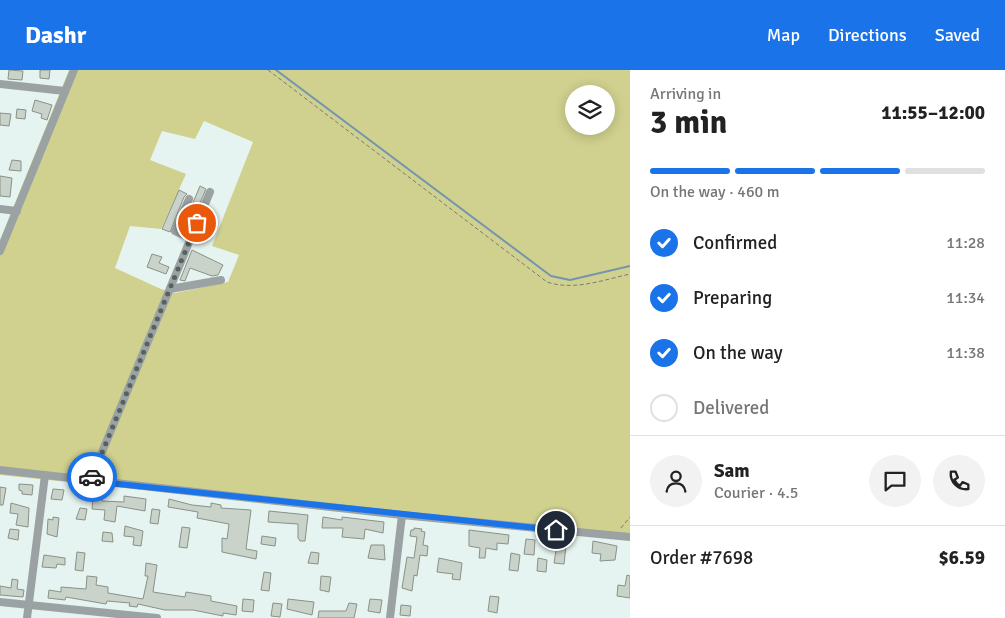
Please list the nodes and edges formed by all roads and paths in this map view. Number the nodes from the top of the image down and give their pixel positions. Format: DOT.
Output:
graph roads {
  1 [pos="74,70"];
  2 [pos="268,70"];
  3 [pos="0,84"];
  4 [pos="65,91"];
  5 [pos="210,192"];
  6 [pos="188,199"];
  7 [pos="0,209"];
  8 [pos="17,210"];
  9 [pos="190,238"];
  10 [pos="0,251"];
  11 [pos="630,274"];
  12 [pos="221,280"];
  13 [pos="170,289"];
  14 [pos="0,470"];
  15 [pos="45,475"];
  16 [pos="90,481"];
  17 [pos="402,515"];
  18 [pos="630,517"];
  19 [pos="614,536"];
  20 [pos="630,537"];
  21 [pos="0,602"];
  22 [pos="28,605"];
  23 [pos="27,618"];
  24 [pos="157,618"];
  25 [pos="390,618"];
  1 -- 4 [label="street"];
  2 -- 11 [label="path"];
  3 -- 4 [label="street"];
  4 -- 8 [label="street"];
  5 -- 9 [label="street"];
  6 -- 9 [label="street"];
  7 -- 8 [label="street"];
  8 -- 10 [label="street"];
  9 -- 13 [label="street"];
  12 -- 13 [label="street"];
  13 -- 16 [label="street"];
  14 -- 15 [label="street"];
  15 -- 16 [label="street"];
  15 -- 22 [label="street"];
  16 -- 17 [label="street"];
  17 -- 19 [label="street"];
  17 -- 25 [label="street"];
  18 -- 19 [label="path"];
  19 -- 20 [label="street"];
  21 -- 22 [label="street"];
  22 -- 23 [label="street"];
  22 -- 24 [label="street"];
}
